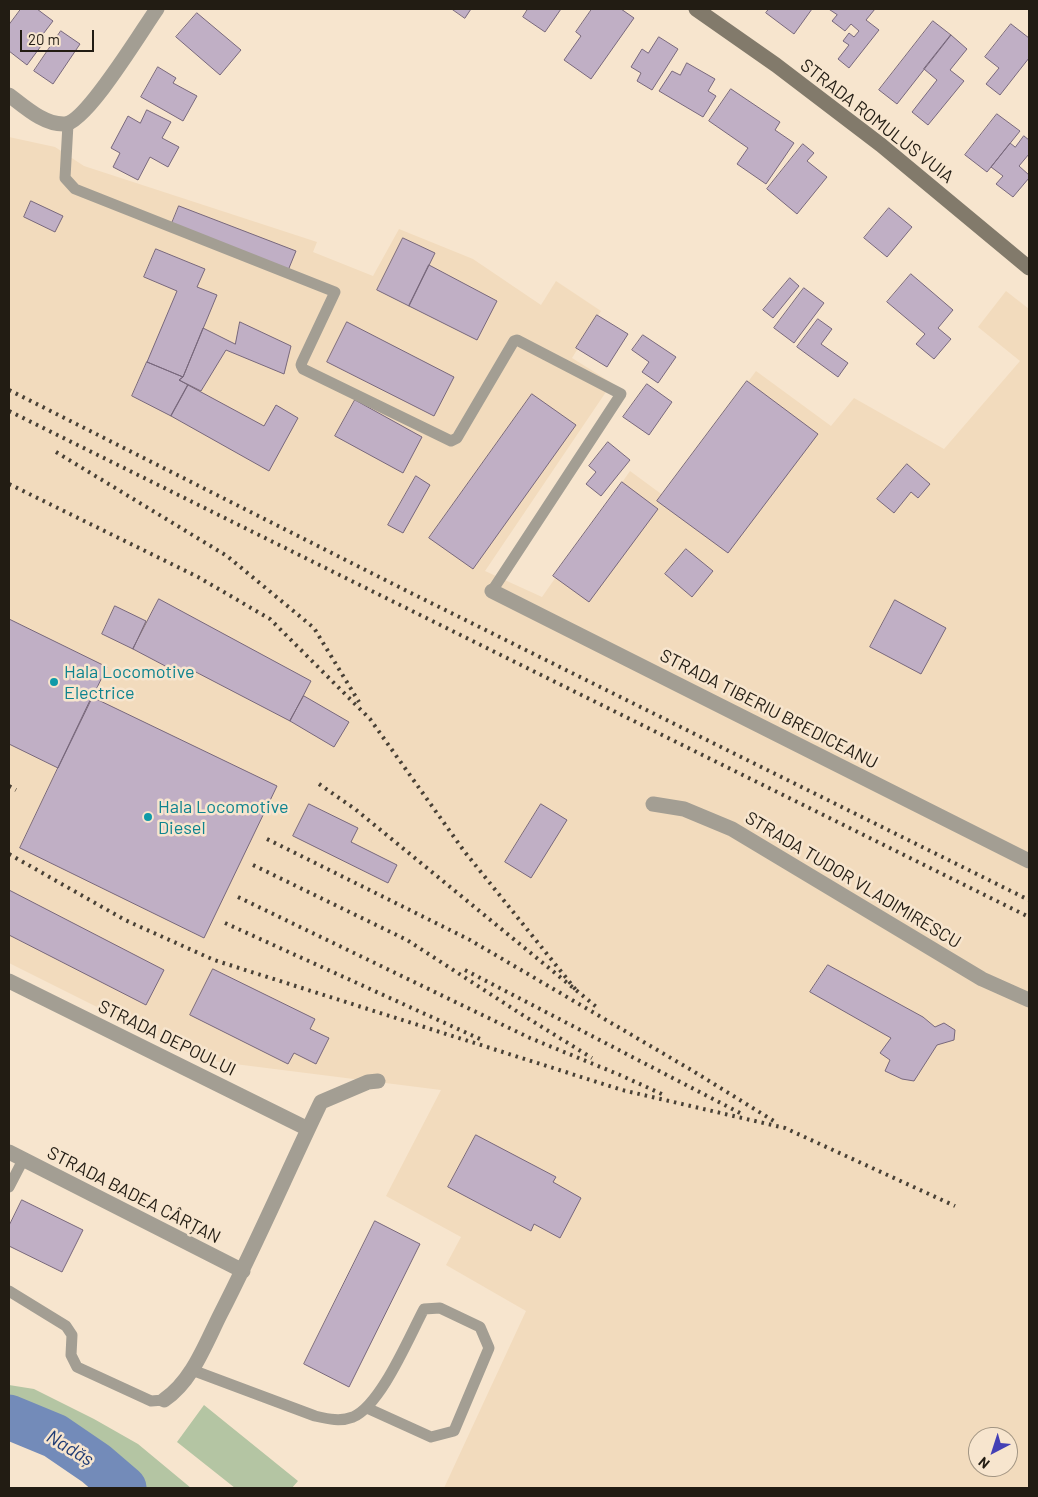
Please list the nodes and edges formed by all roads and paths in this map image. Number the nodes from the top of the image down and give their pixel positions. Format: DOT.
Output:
graph roads {
  1 [pos="157,9"];
  2 [pos="696,9"];
  3 [pos="9,95"];
  4 [pos="68,124"];
  5 [pos="1029,268"];
  6 [pos="492,591"];
  7 [pos="653,804"];
  8 [pos="1029,861"];
  9 [pos="9,982"];
  10 [pos="1029,1000"];
  11 [pos="378,1081"];
  12 [pos="308,1129"];
  13 [pos="9,1152"];
  14 [pos="23,1160"];
  15 [pos="9,1187"];
  16 [pos="243,1270"];
  17 [pos="9,1291"];
  18 [pos="192,1370"];
  19 [pos="164,1400"];
  20 [pos="367,1408"];
  1 -- 4 [label="street"];
  2 -- 5 [label="street, STRADA ROMULUS VUIA"];
  3 -- 4 [label="street"];
  4 -- 6 [label="lane"];
  6 -- 8 [label="street, STRADA TIBERIU BREDICEANU"];
  7 -- 10 [label="street, STRADA TUDOR VLADIMIRESCU"];
  9 -- 12 [label="street, STRADA DEPOULUI"];
  11 -- 12 [label="street"];
  12 -- 16 [label="street"];
  13 -- 14 [label="street, STRADA BADEA CÂRȚAN"];
  14 -- 15 [label="lane"];
  14 -- 16 [label="street, STRADA BADEA CÂRȚAN"];
  16 -- 18 [label="street"];
  17 -- 19 [label="lane"];
  18 -- 19 [label="street"];
  18 -- 20 [label="lane"];
  20 -- 20 [label="lane"];
}
